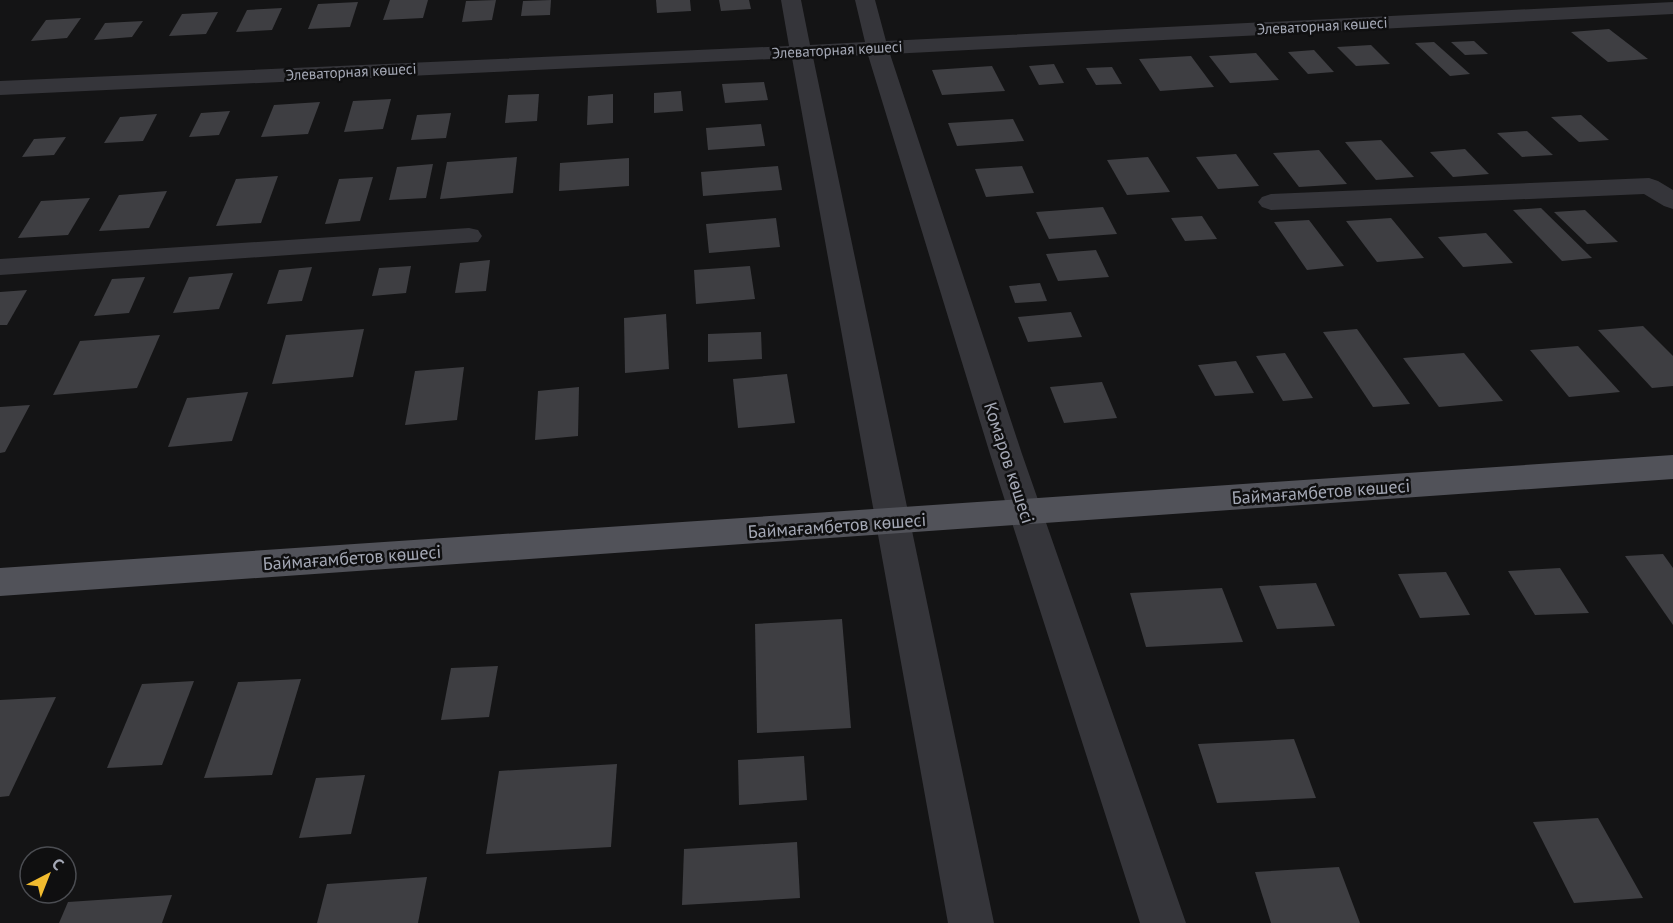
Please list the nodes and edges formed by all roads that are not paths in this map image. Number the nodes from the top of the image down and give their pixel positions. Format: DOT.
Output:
graph roads {
  1 [pos="791,0"];
  2 [pos="865,0"];
  3 [pos="1665,8"];
  4 [pos="877,48"];
  5 [pos="801,51"];
  6 [pos="0,88"];
  7 [pos="1673,201"];
  8 [pos="1271,202"];
  9 [pos="469,236"];
  10 [pos="0,267"];
  11 [pos="1673,467"];
  12 [pos="1025,513"];
  13 [pos="894,522"];
  14 [pos="0,582"];
  15 [pos="971,923"];
  16 [pos="1162,923"];
  1 -- 5 [label="street"];
  2 -- 4 [label="street, Комаров көшесі"];
  3 -- 4 [label="street, Элеваторная көшесі"];
  4 -- 5 [label="street, Элеваторная көшесі"];
  4 -- 12 [label="street, Комаров көшесі"];
  5 -- 6 [label="street, Элеваторная көшесі"];
  5 -- 13 [label="street"];
  7 -- 8 [label="street"];
  9 -- 10 [label="street"];
  11 -- 12 [label="main road, Баймағамбетов көшесі"];
  12 -- 13 [label="main road, Баймағамбетов көшесі"];
  12 -- 16 [label="street, Комаров көшесі"];
  13 -- 14 [label="main road, Баймағамбетов көшесі"];
  13 -- 15 [label="street"];
}
